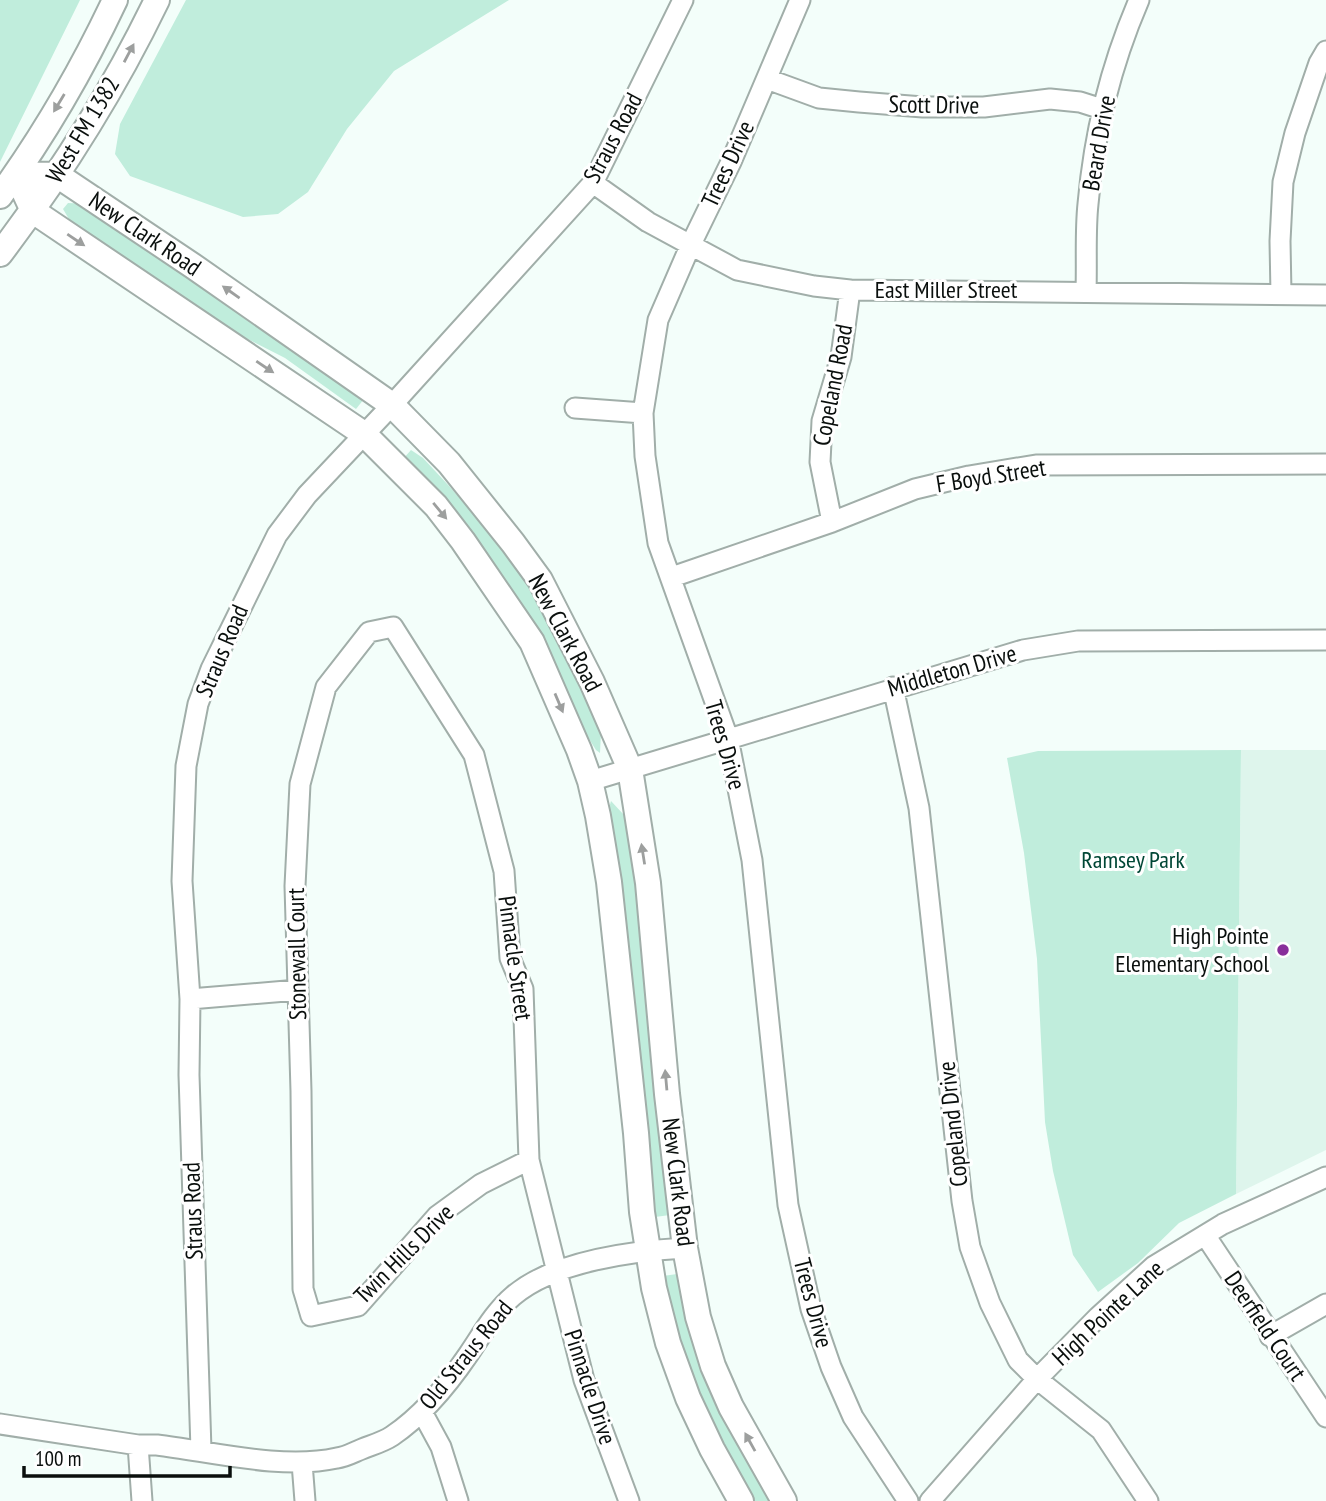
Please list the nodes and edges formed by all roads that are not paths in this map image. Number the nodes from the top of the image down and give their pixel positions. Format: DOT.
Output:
graph roads {
  1 [pos="115,0"];
  2 [pos="157,0"];
  3 [pos="683,0"];
  4 [pos="800,0"];
  5 [pos="1139,0"];
  6 [pos="1326,51"];
  7 [pos="767,79"];
  8 [pos="1102,109"];
  9 [pos="16,174"];
  10 [pos="57,175"];
  11 [pos="593,183"];
  12 [pos="0,196"];
  13 [pos="33,211"];
  14 [pos="691,244"];
  15 [pos="0,254"];
  16 [pos="850,290"];
  17 [pos="1086,291"];
  18 [pos="1281,294"];
  19 [pos="1326,295"];
  20 [pos="392,405"];
  21 [pos="575,408"];
  22 [pos="643,413"];
  23 [pos="363,434"];
  24 [pos="1326,464"];
  25 [pos="832,522"];
  26 [pos="672,577"];
  27 [pos="393,627"];
  28 [pos="1326,640"];
  29 [pos="893,687"];
  30 [pos="728,738"];
  31 [pos="630,769"];
  32 [pos="590,781"];
  33 [pos="298,990"];
  34 [pos="190,999"];
  35 [pos="529,1160"];
  36 [pos="1326,1177"];
  37 [pos="1205,1235"];
  38 [pos="685,1248"];
  39 [pos="649,1250"];
  40 [pos="556,1271"];
  41 [pos="1326,1304"];
  42 [pos="311,1316"];
  43 [pos="1270,1336"];
  44 [pos="1037,1379"];
  45 [pos="422,1412"];
  46 [pos="1326,1417"];
  47 [pos="0,1424"];
  48 [pos="138,1445"];
  49 [pos="201,1450"];
  50 [pos="302,1463"];
  51 [pos="142,1501"];
  52 [pos="305,1501"];
  53 [pos="458,1501"];
  54 [pos="629,1501"];
  55 [pos="741,1501"];
  56 [pos="784,1501"];
  57 [pos="908,1501"];
  58 [pos="930,1501"];
  59 [pos="1148,1501"];
  1 -- 9 [label="main road, West FM 1382, one-way"];
  10 -- 2 [label="main road, West FM 1382, one-way"];
  3 -- 11 [label="street, Straus Road"];
  4 -- 7 [label="street, Trees Drive"];
  5 -- 8 [label="street, Beard Drive"];
  6 -- 18 [label="street"];
  7 -- 8 [label="street, Scott Drive"];
  7 -- 14 [label="street, Trees Drive"];
  8 -- 17 [label="street, Beard Drive"];
  9 -- 10 [label="main road"];
  9 -- 12 [label="main road, West FM 1382"];
  9 -- 13 [label="main road"];
  10 -- 13 [label="main road, West FM 1382"];
  20 -- 10 [label="main road, New Clark Road, one-way"];
  11 -- 14 [label="street, East Miller Street"];
  11 -- 20 [label="street, Straus Road"];
  13 -- 15 [label="main road, West FM 1382"];
  13 -- 23 [label="main road, New Clark Road, one-way"];
  14 -- 16 [label="street, East Miller Street"];
  14 -- 22 [label="street, Trees Drive"];
  16 -- 17 [label="street, East Miller Street"];
  16 -- 25 [label="street, Copeland Road"];
  17 -- 18 [label="street, East Miller Street"];
  18 -- 19 [label="street, East Miller Street"];
  20 -- 23 [label="street, Straus Road"];
  20 -- 31 [label="main road, New Clark Road"];
  21 -- 22 [label="street"];
  22 -- 26 [label="street, Trees Drive"];
  23 -- 32 [label="main road, New Clark Road, one-way"];
  23 -- 34 [label="street, Straus Road"];
  24 -- 25 [label="street, F Boyd Street"];
  25 -- 26 [label="street, F Boyd Street"];
  26 -- 30 [label="street, Trees Drive"];
  27 -- 33 [label="street, Stonewall Court"];
  27 -- 35 [label="street, Pinnacle Street"];
  28 -- 29 [label="street, Middleton Drive"];
  29 -- 30 [label="street, Middleton Drive"];
  29 -- 44 [label="street, Copeland Drive"];
  30 -- 31 [label="street, Middleton Drive"];
  30 -- 57 [label="street, Trees Drive"];
  31 -- 32 [label="street, Middleton Drive"];
  38 -- 31 [label="main road, New Clark Road, one-way"];
  32 -- 39 [label="main road, New Clark Road"];
  33 -- 34 [label="street"];
  33 -- 42 [label="street, Stonewall Court"];
  34 -- 49 [label="street, Straus Road"];
  35 -- 40 [label="street, Pinnacle Street"];
  35 -- 42 [label="street, Twin Hills Drive"];
  36 -- 37 [label="street, High Pointe Lane"];
  37 -- 43 [label="street, Deerfield Court"];
  37 -- 44 [label="street, High Pointe Lane"];
  38 -- 39 [label="street, Old Straus Road"];
  56 -- 38 [label="main road, New Clark Road, one-way"];
  39 -- 40 [label="street, Old Straus Road"];
  39 -- 55 [label="main road, New Clark Road"];
  40 -- 45 [label="street, Old Straus Road"];
  40 -- 54 [label="street, Pinnacle Drive"];
  41 -- 43 [label="street"];
  43 -- 46 [label="street, Deerfield Court"];
  44 -- 58 [label="street, High Pointe Lane"];
  44 -- 59 [label="street, Copeland Drive"];
  45 -- 50 [label="street, Old Straus Road"];
  45 -- 53 [label="street"];
  47 -- 48 [label="street, Old Straus Road"];
  48 -- 49 [label="street, Old Straus Road"];
  48 -- 51 [label="street"];
  49 -- 50 [label="street, Old Straus Road"];
  50 -- 52 [label="street"];
}
